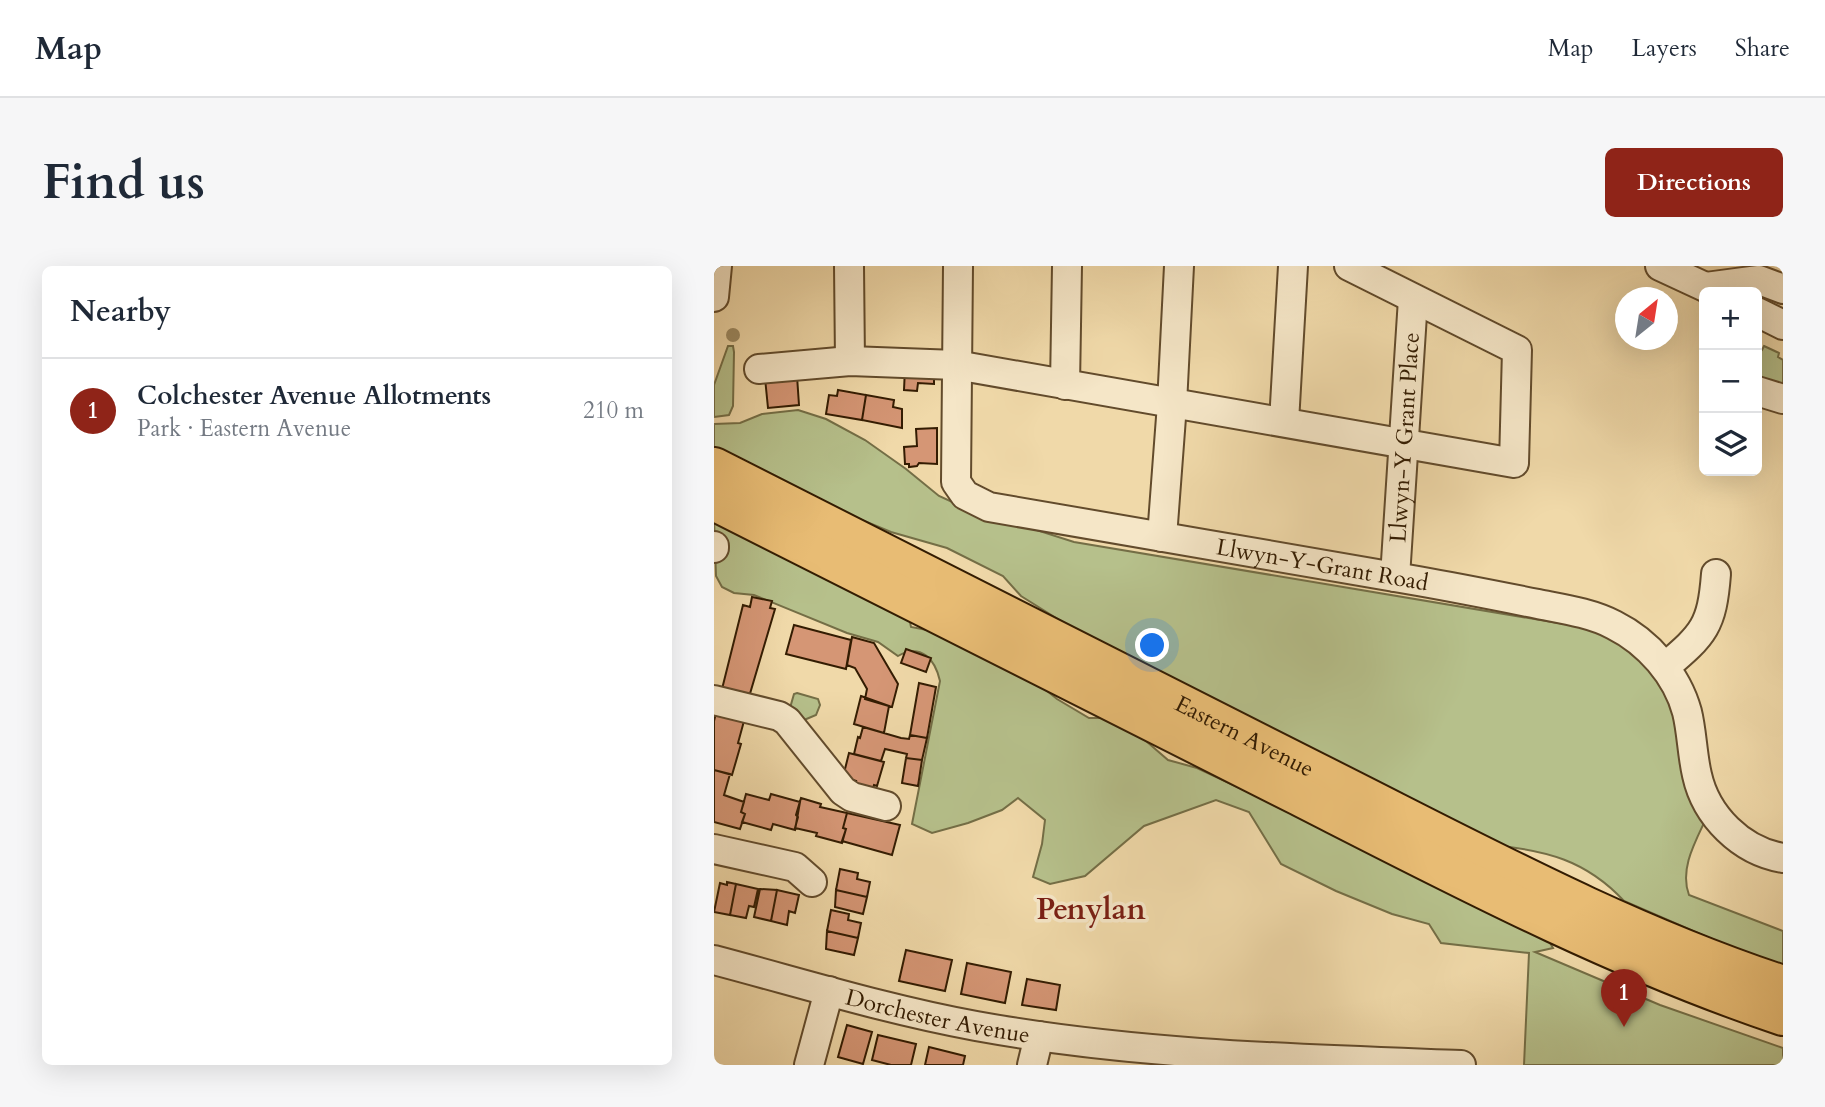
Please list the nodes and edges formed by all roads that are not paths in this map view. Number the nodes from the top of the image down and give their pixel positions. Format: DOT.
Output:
graph roads {
  1 [pos="717,266"];
  2 [pos="849,266"];
  3 [pos="958,266"];
  4 [pos="1067,266"];
  5 [pos="1179,266"];
  6 [pos="1293,266"];
  7 [pos="1349,266"];
  8 [pos="1660,266"];
  9 [pos="1705,287"];
  10 [pos="1724,287"];
  11 [pos="1783,289"];
  12 [pos="714,297"];
  13 [pos="1413,299"];
  14 [pos="1762,314"];
  15 [pos="1783,324"];
  16 [pos="850,361"];
  17 [pos="956,365"];
  18 [pos="760,369"];
  19 [pos="1065,385"];
  20 [pos="1762,393"];
  21 [pos="1783,399"];
  22 [pos="1172,404"];
  23 [pos="1284,422"];
  24 [pos="1404,443"];
  25 [pos="714,467"];
  26 [pos="714,500"];
  27 [pos="1162,537"];
  28 [pos="1716,574"];
  29 [pos="1395,577"];
  30 [pos="1665,667"];
  31 [pos="714,700"];
  32 [pos="886,806"];
  33 [pos="714,849"];
  34 [pos="1783,858"];
  35 [pos="812,881"];
  36 [pos="714,960"];
  37 [pos="1783,985"];
  38 [pos="829,990"];
  39 [pos="1783,1016"];
  40 [pos="1039,1036"];
  41 [pos="1256,1061"];
  42 [pos="809,1065"];
  43 [pos="1032,1065"];
  44 [pos="1461,1065"];
  1 -- 12 [label="street"];
  2 -- 16 [label="street"];
  3 -- 17 [label="street"];
  4 -- 19 [label="street"];
  5 -- 22 [label="street"];
  6 -- 23 [label="street"];
  7 -- 13 [label="street"];
  8 -- 9 [label="street"];
  10 -- 11 [label="street"];
  13 -- 24 [label="street, Llwyn-Y Grant Place"];
  13 -- 24 [label="street"];
  14 -- 15 [label="street"];
  16 -- 17 [label="street"];
  16 -- 18 [label="street"];
  17 -- 19 [label="street"];
  17 -- 27 [label="street, Llwyn-Y-Grant Road"];
  19 -- 22 [label="street"];
  20 -- 21 [label="street"];
  22 -- 23 [label="street"];
  22 -- 27 [label="street"];
  23 -- 24 [label="street"];
  24 -- 29 [label="street, Llwyn-Y Grant Place"];
  25 -- 37 [label="highway, Eastern Avenue"];
  26 -- 39 [label="highway, Eastern Avenue"];
  27 -- 29 [label="street, Llwyn-Y-Grant Road"];
  28 -- 30 [label="street"];
  29 -- 30 [label="street, Llwyn-Y-Grant Road"];
  30 -- 34 [label="street, Llwyn-Y-Grant Road"];
  31 -- 32 [label="street"];
  33 -- 35 [label="street"];
  36 -- 38 [label="street, Dorchester Avenue"];
  38 -- 40 [label="street, Dorchester Avenue"];
  38 -- 42 [label="street"];
  40 -- 41 [label="street, Dorchester Avenue"];
  40 -- 43 [label="street"];
  41 -- 44 [label="street, Dorchester Avenue"];
}
